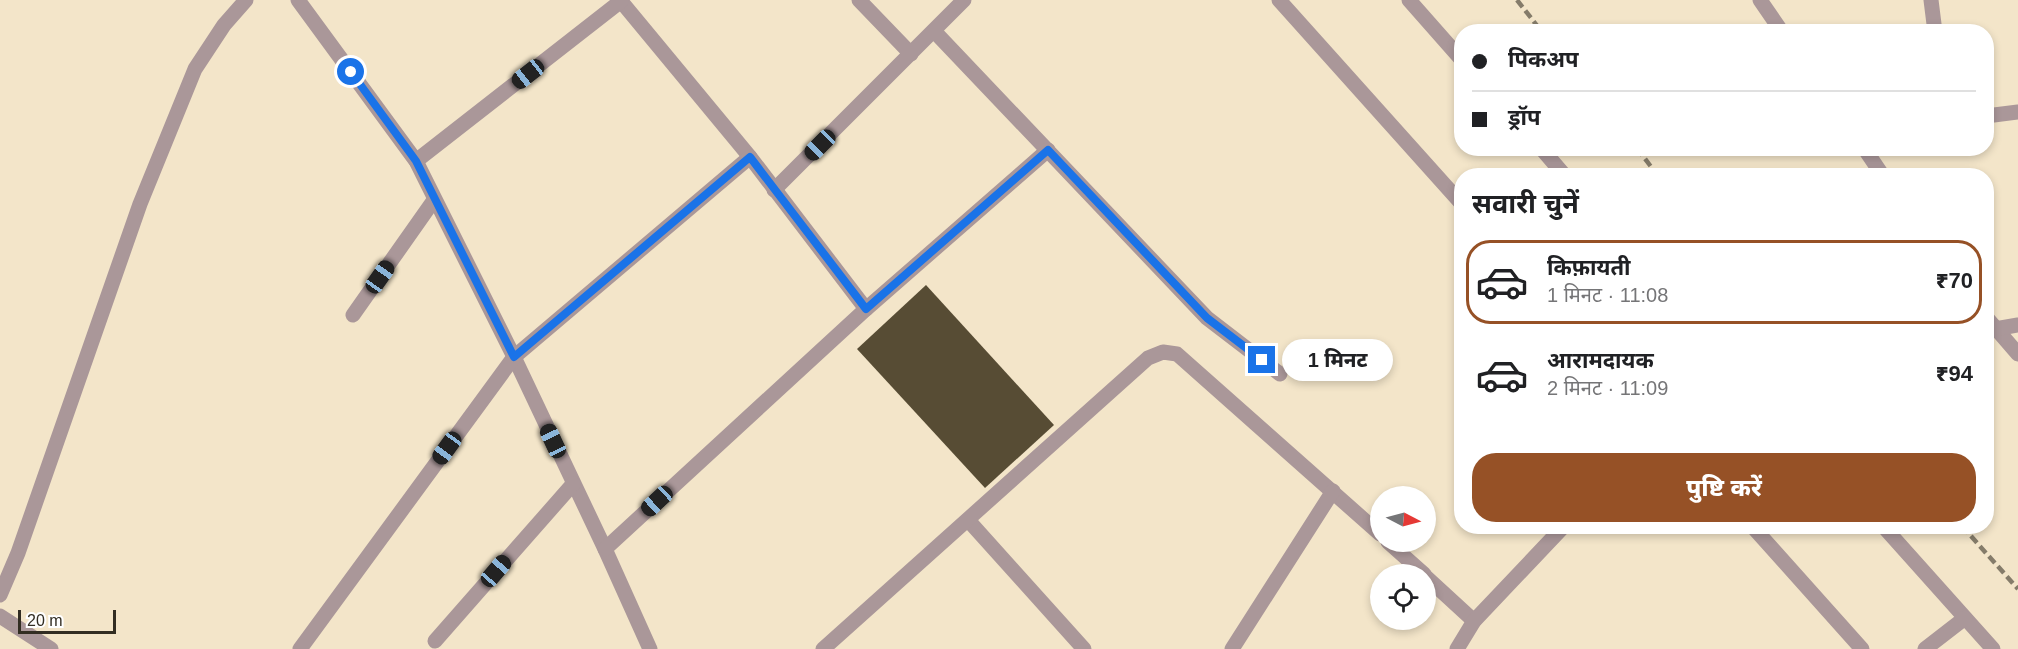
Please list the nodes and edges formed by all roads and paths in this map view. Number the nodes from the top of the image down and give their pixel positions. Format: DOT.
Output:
graph roads {
  1 [pos="246,0"];
  2 [pos="298,0"];
  3 [pos="859,0"];
  4 [pos="964,0"];
  5 [pos="1279,0"];
  6 [pos="1409,0"];
  7 [pos="1760,0"];
  8 [pos="1931,0"];
  9 [pos="621,1"];
  10 [pos="1776,24"];
  11 [pos="1934,24"];
  12 [pos="934,31"];
  13 [pos="1454,51"];
  14 [pos="911,54"];
  15 [pos="2018,112"];
  16 [pos="1994,115"];
  17 [pos="1048,150"];
  18 [pos="1548,156"];
  19 [pos="750,157"];
  20 [pos="416,161"];
  21 [pos="1558,168"];
  22 [pos="774,190"];
  23 [pos="1454,195"];
  24 [pos="434,200"];
  25 [pos="866,309"];
  26 [pos="353,315"];
  27 [pos="1994,323"];
  28 [pos="2018,325"];
  29 [pos="1994,326"];
  30 [pos="2018,354"];
  31 [pos="514,357"];
  32 [pos="1280,374"];
  33 [pos="573,484"];
  34 [pos="1333,491"];
  35 [pos="968,520"];
  36 [pos="1370,525"];
  37 [pos="1556,534"];
  38 [pos="1759,534"];
  39 [pos="1890,534"];
  40 [pos="605,549"];
  41 [pos="1399,552"];
  42 [pos="1412,564"];
  43 [pos="1436,586"];
  44 [pos="0,595"];
  45 [pos="0,616"];
  46 [pos="1965,618"];
  47 [pos="1474,621"];
  48 [pos="435,641"];
  49 [pos="51,649"];
  50 [pos="300,649"];
  51 [pos="650,649"];
  52 [pos="823,649"];
  53 [pos="1084,649"];
  54 [pos="1232,649"];
  55 [pos="1457,649"];
  56 [pos="1862,649"];
  57 [pos="1925,649"];
  58 [pos="1993,649"];
  1 -- 44 [label="street"];
  2 -- 20 [label="street"];
  3 -- 14 [label="street"];
  4 -- 12 [label="street"];
  5 -- 23 [label="street"];
  6 -- 13 [label="street"];
  7 -- 10 [label="street"];
  8 -- 11 [label="street"];
  9 -- 19 [label="street"];
  9 -- 20 [label="street"];
  12 -- 14 [label="street"];
  12 -- 17 [label="street"];
  14 -- 22 [label="street"];
  15 -- 16 [label="street"];
  17 -- 25 [label="street"];
  17 -- 32 [label="street"];
  18 -- 21 [label="street"];
  19 -- 22 [label="street"];
  19 -- 31 [label="street"];
  20 -- 24 [label="street"];
  22 -- 25 [label="street"];
  24 -- 26 [label="street"];
  24 -- 31 [label="street"];
  25 -- 40 [label="street"];
  27 -- 28 [label="street"];
  29 -- 30 [label="street"];
  31 -- 33 [label="street"];
  31 -- 50 [label="street"];
  33 -- 40 [label="street"];
  33 -- 48 [label="street"];
  34 -- 35 [label="street"];
  34 -- 36 [label="street"];
  34 -- 54 [label="street"];
  35 -- 52 [label="street"];
  35 -- 53 [label="street"];
  37 -- 47 [label="street"];
  38 -- 56 [label="street"];
  39 -- 46 [label="street"];
  40 -- 51 [label="street"];
  41 -- 42 [label="street"];
  43 -- 47 [label="street"];
  45 -- 49 [label="street"];
  46 -- 57 [label="street"];
  46 -- 58 [label="street"];
  47 -- 55 [label="street"];
}
